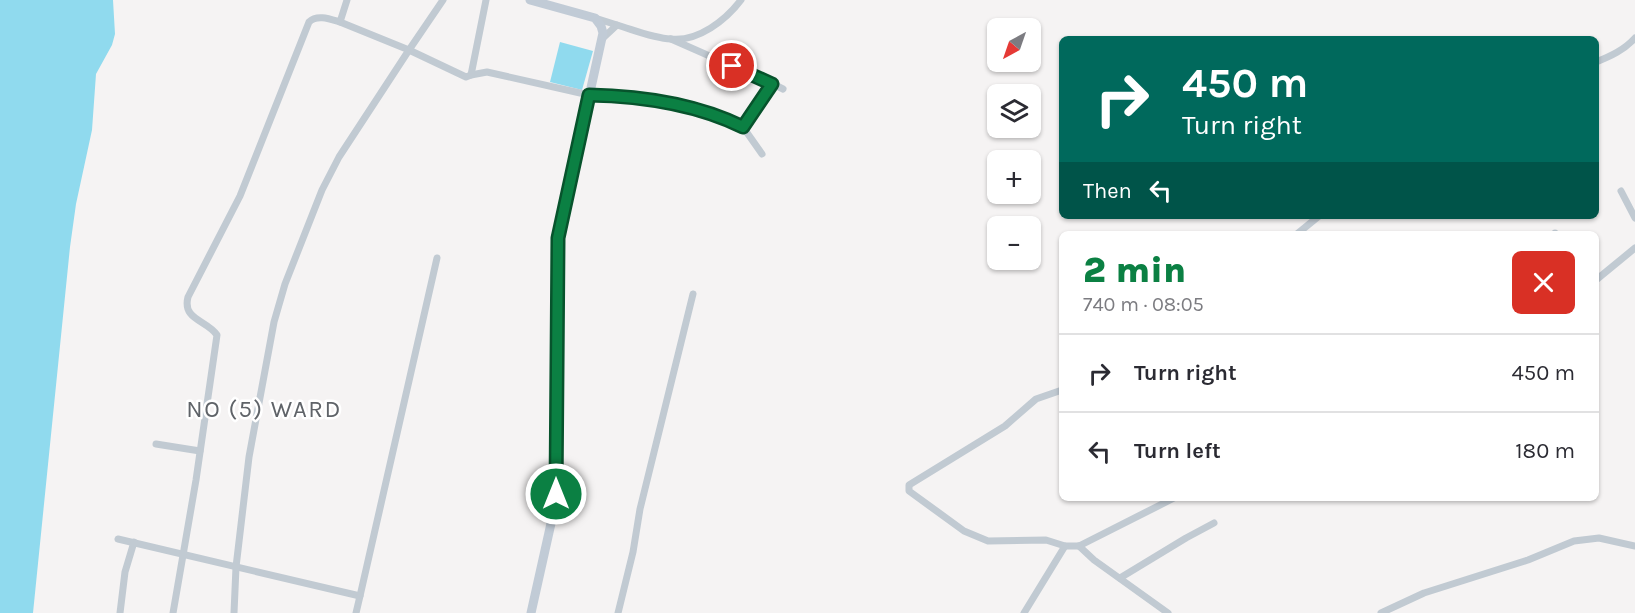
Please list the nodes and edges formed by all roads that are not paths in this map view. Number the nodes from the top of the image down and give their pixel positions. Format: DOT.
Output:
graph roads {
  1 [pos="346,0"];
  2 [pos="443,0"];
  3 [pos="486,0"];
  4 [pos="530,0"];
  5 [pos="741,0"];
  6 [pos="595,18"];
  7 [pos="340,22"];
  8 [pos="617,26"];
  9 [pos="603,38"];
  10 [pos="1635,38"];
  11 [pos="670,39"];
  12 [pos="409,50"];
  13 [pos="1599,61"];
  14 [pos="471,75"];
  15 [pos="772,84"];
  16 [pos="783,89"];
  17 [pos="589,95"];
  18 [pos="743,127"];
  19 [pos="762,154"];
  20 [pos="1621,191"];
  21 [pos="1315,219"];
  22 [pos="1635,219"];
  23 [pos="1301,231"];
  24 [pos="1635,249"];
  25 [pos="437,258"];
  26 [pos="1599,278"];
  27 [pos="693,294"];
  28 [pos="1059,391"];
  29 [pos="156,444"];
  30 [pos="200,451"];
  31 [pos="1168,501"];
  32 [pos="1214,523"];
  33 [pos="118,539"];
  34 [pos="134,542"];
  35 [pos="1065,546"];
  36 [pos="1079,546"];
  37 [pos="1635,546"];
  38 [pos="184,554"];
  39 [pos="236,567"];
  40 [pos="1120,578"];
  41 [pos="360,596"];
  42 [pos="120,613"];
  43 [pos="173,613"];
  44 [pos="234,613"];
  45 [pos="356,613"];
  46 [pos="531,613"];
  47 [pos="618,613"];
  48 [pos="1024,613"];
  49 [pos="1168,613"];
  50 [pos="1382,613"];
  1 -- 7 [label="street"];
  2 -- 12 [label="street"];
  3 -- 14 [label="street"];
  4 -- 6 [label="street"];
  5 -- 11 [label="street"];
  6 -- 8 [label="street"];
  6 -- 9 [label="street"];
  7 -- 12 [label="street"];
  7 -- 30 [label="street"];
  8 -- 9 [label="street"];
  8 -- 11 [label="street"];
  9 -- 17 [label="street"];
  10 -- 13 [label="street"];
  11 -- 15 [label="street"];
  12 -- 14 [label="street"];
  12 -- 39 [label="street"];
  14 -- 17 [label="street"];
  15 -- 16 [label="street"];
  15 -- 18 [label="street"];
  17 -- 18 [label="street"];
  17 -- 46 [label="street"];
  18 -- 19 [label="street"];
  20 -- 22 [label="street"];
  21 -- 23 [label="street"];
  24 -- 26 [label="street"];
  25 -- 41 [label="street"];
  27 -- 47 [label="street"];
  28 -- 35 [label="street"];
  29 -- 30 [label="street"];
  30 -- 38 [label="street"];
  31 -- 36 [label="street"];
  32 -- 40 [label="street"];
  33 -- 34 [label="street"];
  34 -- 38 [label="street"];
  34 -- 42 [label="street"];
  35 -- 36 [label="street"];
  35 -- 48 [label="street"];
  36 -- 40 [label="street"];
  37 -- 50 [label="street"];
  38 -- 39 [label="street"];
  38 -- 43 [label="street"];
  39 -- 41 [label="street"];
  39 -- 44 [label="street"];
  40 -- 49 [label="street"];
  41 -- 45 [label="street"];
}
